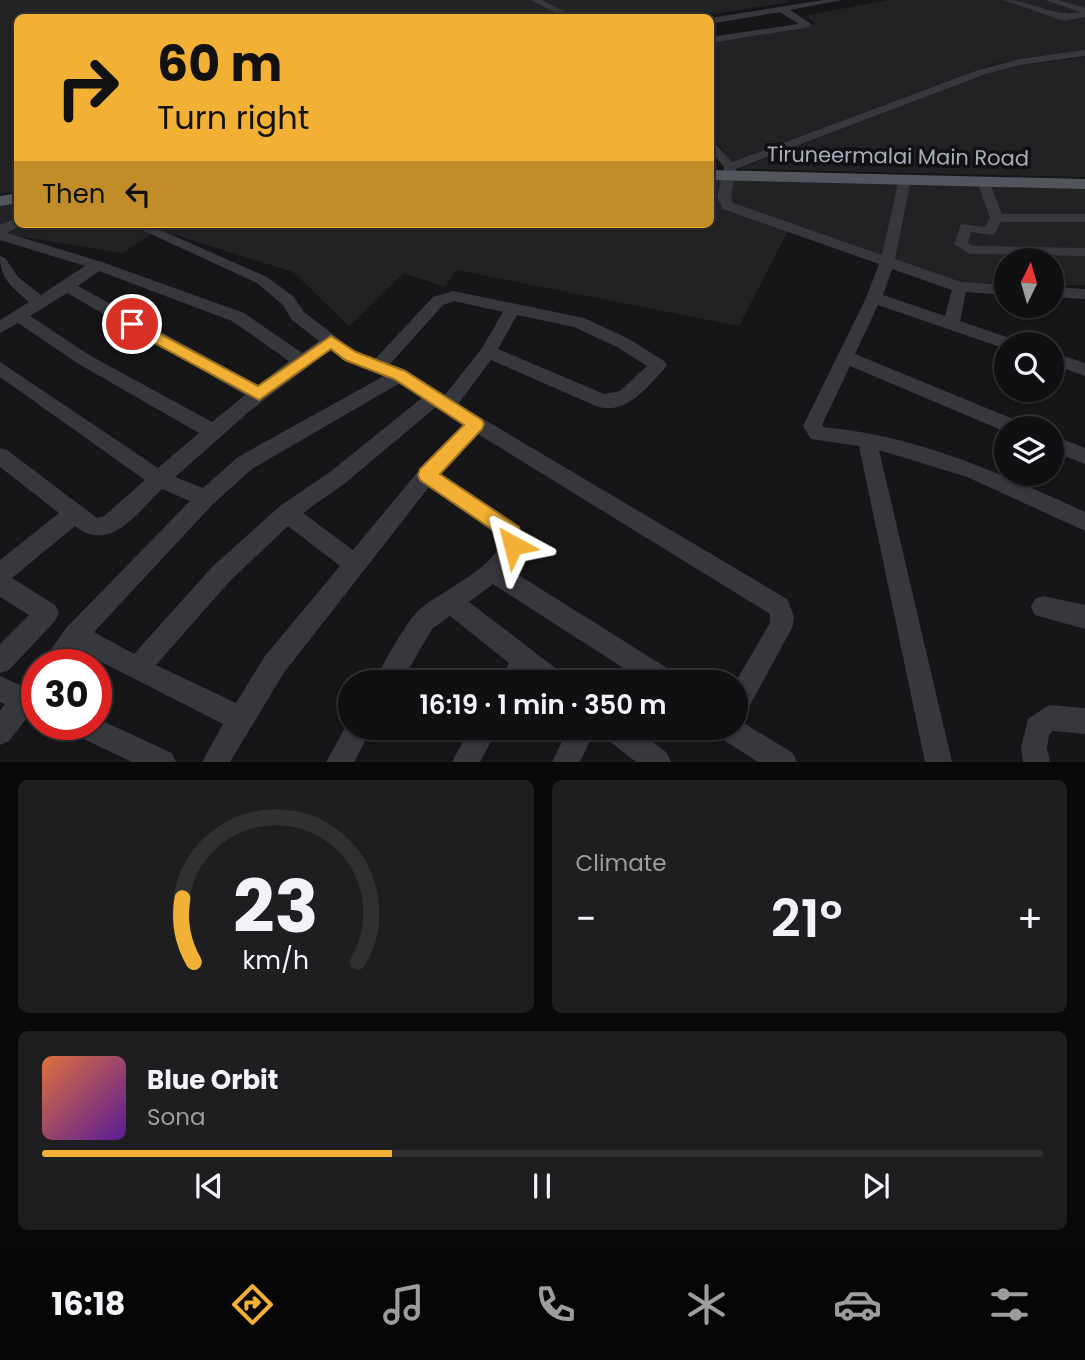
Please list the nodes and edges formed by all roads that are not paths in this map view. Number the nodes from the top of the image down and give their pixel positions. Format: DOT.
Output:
graph roads {
  1 [pos="535,0"];
  2 [pos="838,0"];
  3 [pos="1008,0"];
  4 [pos="1049,0"];
  5 [pos="783,10"];
  6 [pos="1085,12"];
  7 [pos="565,14"];
  8 [pos="714,20"];
  9 [pos="714,39"];
  10 [pos="1085,53"];
  11 [pos="714,151"];
  12 [pos="722,172"];
  13 [pos="905,179"];
  14 [pos="983,181"];
  15 [pos="1085,184"];
  16 [pos="997,218"];
  17 [pos="1085,218"];
  18 [pos="145,228"];
  19 [pos="0,233"];
  20 [pos="1085,252"];
  21 [pos="0,261"];
  22 [pos="887,263"];
  23 [pos="97,265"];
  24 [pos="67,286"];
  25 [pos="960,287"];
  26 [pos="994,289"];
  27 [pos="1064,293"];
  28 [pos="1085,294"];
  29 [pos="874,298"];
  30 [pos="40,303"];
  31 [pos="513,308"];
  32 [pos="19,316"];
  33 [pos="951,324"];
  34 [pos="0,327"];
  35 [pos="994,339"];
  36 [pos="331,341"];
  37 [pos="488,352"];
  38 [pos="847,358"];
  39 [pos="301,361"];
  40 [pos="1064,362"];
  41 [pos="377,366"];
  42 [pos="0,368"];
  43 [pos="1085,370"];
  44 [pos="400,375"];
  45 [pos="259,394"];
  46 [pos="442,401"];
  47 [pos="994,419"];
  48 [pos="476,424"];
  49 [pos="212,431"];
  50 [pos="867,439"];
  51 [pos="1064,448"];
  52 [pos="0,456"];
  53 [pos="1085,456"];
  54 [pos="427,475"];
  55 [pos="159,479"];
  56 [pos="206,498"];
  57 [pos="75,513"];
  58 [pos="287,513"];
  59 [pos="1085,522"];
  60 [pos="354,564"];
  61 [pos="493,571"];
  62 [pos="0,574"];
  63 [pos="0,584"];
  64 [pos="451,602"];
  65 [pos="1043,607"];
  66 [pos="1085,617"];
  67 [pos="75,635"];
  68 [pos="64,649"];
  69 [pos="0,661"];
  70 [pos="137,669"];
  71 [pos="394,670"];
  72 [pos="516,670"];
  73 [pos="647,670"];
  74 [pos="748,684"];
  75 [pos="0,689"];
  76 [pos="21,694"];
  77 [pos="21,710"];
  78 [pos="240,719"];
  79 [pos="1085,721"];
  80 [pos="0,732"];
  81 [pos="112,738"];
  82 [pos="352,740"];
  83 [pos="478,740"];
  84 [pos="576,740"];
  85 [pos="629,740"];
  86 [pos="748,740"];
  87 [pos="163,761"];
  88 [pos="215,761"];
  89 [pos="339,761"];
  90 [pos="465,761"];
  91 [pos="565,761"];
  92 [pos="658,761"];
  93 [pos="784,761"];
  94 [pos="939,761"];
  95 [pos="1037,761"];
  1 -- 7 [label="street"];
  2 -- 5 [label="street"];
  3 -- 6 [label="street"];
  4 -- 6 [label="street"];
  5 -- 8 [label="street"];
  5 -- 9 [label="street"];
  10 -- 12 [label="street"];
  11 -- 12 [label="street"];
  12 -- 13 [label="main road, Tiruneermalai Main Road"];
  12 -- 22 [label="street"];
  13 -- 14 [label="main road, Tiruneermalai Main Road"];
  13 -- 22 [label="street"];
  14 -- 15 [label="main road, Tiruneermalai Main Road"];
  14 -- 16 [label="street"];
  16 -- 17 [label="street"];
  16 -- 20 [label="street"];
  18 -- 36 [label="street"];
  19 -- 23 [label="street"];
  21 -- 30 [label="street"];
  22 -- 25 [label="street"];
  22 -- 29 [label="street"];
  23 -- 24 [label="street"];
  23 -- 39 [label="street"];
  24 -- 30 [label="street"];
  24 -- 45 [label="street"];
  25 -- 26 [label="street"];
  25 -- 33 [label="street"];
  27 -- 28 [label="street"];
  29 -- 33 [label="street"];
  29 -- 38 [label="street"];
  30 -- 32 [label="street"];
  31 -- 37 [label="street"];
  31 -- 37 [label="street"];
  31 -- 41 [label="street"];
  32 -- 34 [label="street"];
  32 -- 49 [label="street"];
  33 -- 35 [label="street"];
  36 -- 39 [label="street"];
  36 -- 41 [label="street"];
  37 -- 46 [label="street"];
  38 -- 47 [label="street"];
  38 -- 50 [label="street"];
  39 -- 45 [label="street"];
  40 -- 43 [label="street"];
  41 -- 44 [label="street"];
  42 -- 55 [label="street"];
  44 -- 46 [label="street"];
  44 -- 56 [label="street"];
  45 -- 49 [label="street"];
  46 -- 48 [label="street"];
  46 -- 58 [label="street"];
  48 -- 54 [label="street"];
  48 -- 74 [label="street"];
  49 -- 55 [label="street"];
  50 -- 59 [label="street"];
  50 -- 94 [label="street"];
  51 -- 53 [label="street"];
  52 -- 57 [label="street"];
  54 -- 60 [label="street"];
  54 -- 61 [label="street"];
  55 -- 56 [label="street"];
  55 -- 57 [label="street"];
  56 -- 67 [label="street"];
  57 -- 62 [label="street"];
  58 -- 60 [label="street"];
  58 -- 70 [label="street"];
  60 -- 78 [label="street"];
  61 -- 64 [label="street"];
  61 -- 73 [label="street"];
  63 -- 69 [label="street"];
  64 -- 71 [label="street"];
  64 -- 72 [label="street"];
  65 -- 66 [label="street"];
  67 -- 68 [label="street"];
  67 -- 70 [label="street"];
  70 -- 78 [label="street"];
  75 -- 76 [label="street"];
  77 -- 80 [label="street"];
  78 -- 88 [label="street"];
  79 -- 95 [label="street"];
  81 -- 87 [label="street"];
  82 -- 89 [label="street"];
  83 -- 90 [label="street"];
  84 -- 91 [label="street"];
  85 -- 92 [label="street"];
  86 -- 93 [label="street"];
}
